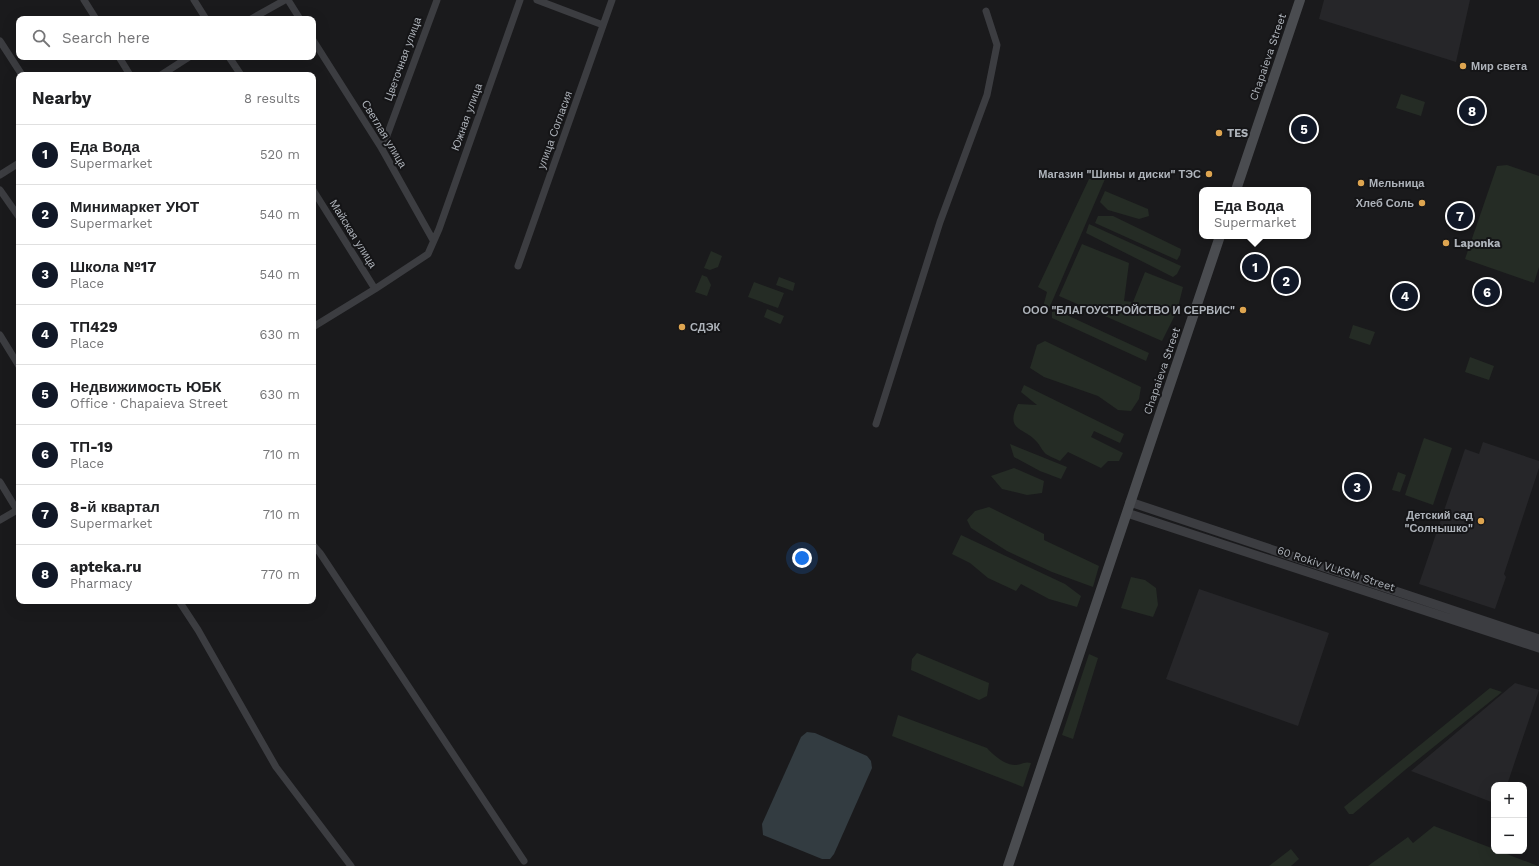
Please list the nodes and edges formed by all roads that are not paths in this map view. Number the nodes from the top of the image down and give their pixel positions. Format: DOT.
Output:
graph roads {
  1 [pos="84,0"];
  2 [pos="194,0"];
  3 [pos="285,0"];
  4 [pos="288,0"];
  5 [pos="437,0"];
  6 [pos="520,0"];
  7 [pos="537,0"];
  8 [pos="612,0"];
  9 [pos="1300,0"];
  10 [pos="986,11"];
  11 [pos="94,16"];
  12 [pos="204,16"];
  13 [pos="257,16"];
  14 [pos="298,16"];
  15 [pos="603,25"];
  16 [pos="0,41"];
  17 [pos="316,45"];
  18 [pos="121,60"];
  19 [pos="184,60"];
  20 [pos="231,60"];
  21 [pos="20,72"];
  22 [pos="128,72"];
  23 [pos="166,72"];
  24 [pos="239,72"];
  25 [pos="382,149"];
  26 [pos="16,165"];
  27 [pos="0,175"];
  28 [pos="1237,187"];
  29 [pos="0,190"];
  30 [pos="316,195"];
  31 [pos="16,213"];
  32 [pos="1219,239"];
  33 [pos="433,240"];
  34 [pos="518,266"];
  35 [pos="375,289"];
  36 [pos="316,325"];
  37 [pos="0,335"];
  38 [pos="16,361"];
  39 [pos="876,424"];
  40 [pos="0,482"];
  41 [pos="1130,502"];
  42 [pos="16,506"];
  43 [pos="16,510"];
  44 [pos="1126,513"];
  45 [pos="0,520"];
  46 [pos="316,549"];
  47 [pos="181,604"];
  48 [pos="1539,639"];
  49 [pos="1539,648"];
  50 [pos="524,861"];
  51 [pos="351,866"];
  52 [pos="1008,866"];
  1 -- 11 [label="street"];
  2 -- 12 [label="street"];
  3 -- 13 [label="street"];
  4 -- 14 [label="street"];
  5 -- 25 [label="street, Цветочная улица"];
  6 -- 33 [label="street, Южная улица"];
  7 -- 15 [label="street"];
  8 -- 15 [label="street, улица Согласия"];
  9 -- 28 [label="main road, Chapaieva Street"];
  10 -- 39 [label="street"];
  15 -- 34 [label="street, улица Согласия"];
  16 -- 21 [label="street"];
  17 -- 25 [label="street, Светлая улица"];
  18 -- 22 [label="street"];
  19 -- 23 [label="street"];
  20 -- 24 [label="street"];
  25 -- 33 [label="street, Светлая улица"];
  26 -- 27 [label="street"];
  29 -- 31 [label="street"];
  30 -- 35 [label="street, Майская улица"];
  32 -- 41 [label="main road, Chapaieva Street"];
  33 -- 35 [label="street, Южная улица"];
  35 -- 36 [label="street, Южная улица"];
  37 -- 38 [label="street"];
  40 -- 42 [label="street"];
  41 -- 44 [label="main road, Chapaieva Street"];
  41 -- 48 [label="street, 60 Rokiv VLKSM Street"];
  43 -- 45 [label="street"];
  44 -- 49 [label="street, 60 Rokiv VLKSM Street"];
  44 -- 52 [label="main road, Chapaieva Street"];
  46 -- 50 [label="street"];
  47 -- 51 [label="street"];
}
